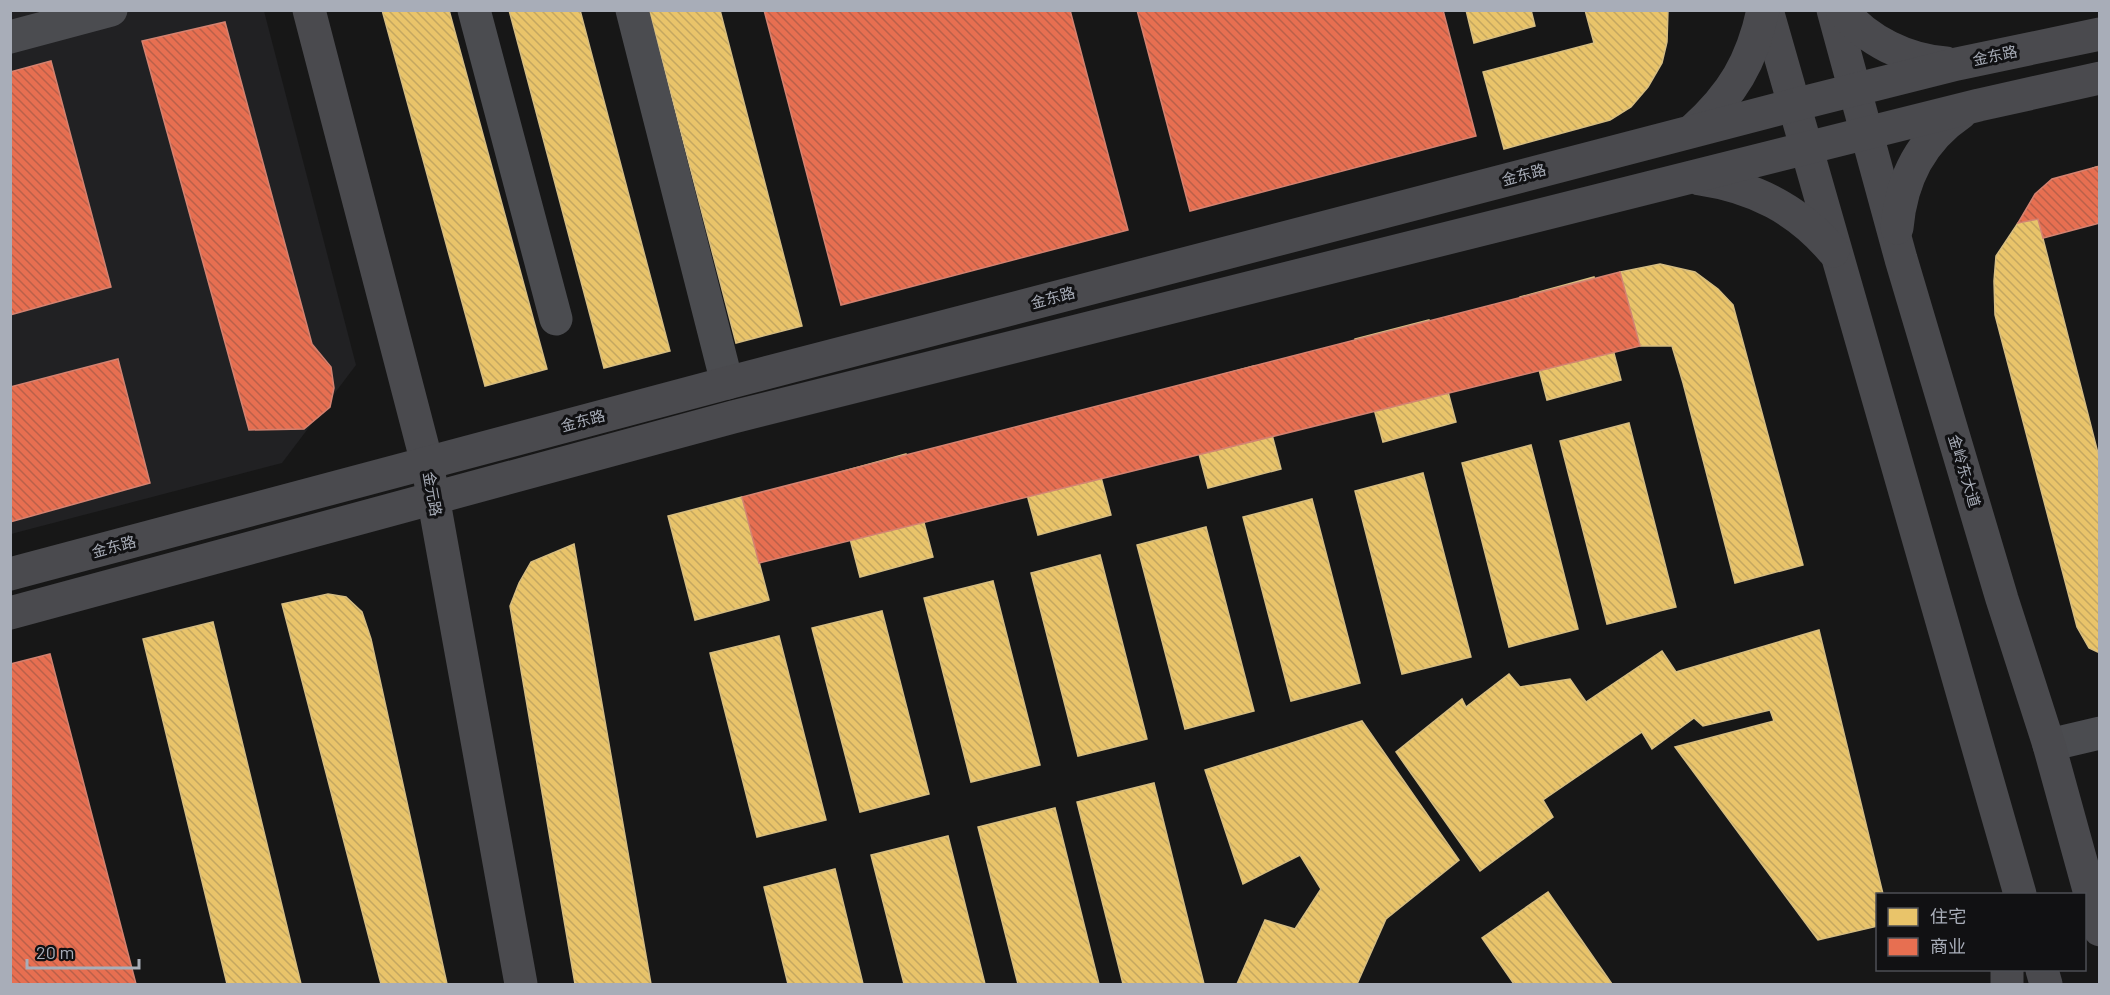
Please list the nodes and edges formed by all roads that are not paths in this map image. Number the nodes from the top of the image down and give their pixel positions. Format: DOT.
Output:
graph roads {
  1 [pos="111,10"];
  2 [pos="309,10"];
  3 [pos="474,10"];
  4 [pos="632,10"];
  5 [pos="1765,10"];
  6 [pos="1833,10"];
  7 [pos="1842,10"];
  8 [pos="2100,34"];
  9 [pos="10,37"];
  10 [pos="1956,64"];
  11 [pos="2100,78"];
  12 [pos="1855,89"];
  13 [pos="1794,105"];
  14 [pos="1967,109"];
  15 [pos="1690,132"];
  16 [pos="1867,135"];
  17 [pos="1807,149"];
  18 [pos="1693,178"];
  19 [pos="1837,256"];
  20 [pos="1901,259"];
  21 [pos="556,319"];
  22 [pos="728,383"];
  23 [pos="427,463"];
  24 [pos="434,500"];
  25 [pos="10,574"];
  26 [pos="10,614"];
  27 [pos="2100,733"];
  28 [pos="2049,746"];
  29 [pos="2002,831"];
  30 [pos="2004,893"];
  31 [pos="2020,893"];
  32 [pos="2100,930"];
  33 [pos="521,984"];
  1 -- 9 [label="street"];
  2 -- 23 [label="street, 金元路"];
  3 -- 21 [label="street"];
  4 -- 22 [label="street"];
  5 -- 13 [label="street"];
  5 -- 15 [label="street"];
  6 -- 12 [label="street, 金岭东大道"];
  7 -- 10 [label="street"];
  8 -- 10 [label="street, 金东路"];
  10 -- 12 [label="street, 金东路"];
  11 -- 14 [label="street"];
  12 -- 13 [label="street, 金东路"];
  12 -- 16 [label="street, 金岭东大道"];
  13 -- 15 [label="street, 金东路"];
  13 -- 17 [label="street"];
  14 -- 16 [label="street"];
  14 -- 20 [label="street"];
  15 -- 22 [label="street, 金东路"];
  16 -- 17 [label="street"];
  16 -- 20 [label="street, 金岭东大道"];
  17 -- 18 [label="street"];
  17 -- 19 [label="street"];
  18 -- 19 [label="street"];
  18 -- 24 [label="street"];
  19 -- 29 [label="street"];
  20 -- 28 [label="street, 金岭东大道"];
  22 -- 23 [label="street, 金东路"];
  23 -- 24 [label="street, 金元路"];
  23 -- 25 [label="street, 金东路"];
  24 -- 26 [label="street"];
  24 -- 33 [label="street, 金元路"];
  27 -- 28 [label="street"];
  28 -- 32 [label="street, 金岭东大道"];
  29 -- 30 [label="street"];
  29 -- 31 [label="street"];
}
